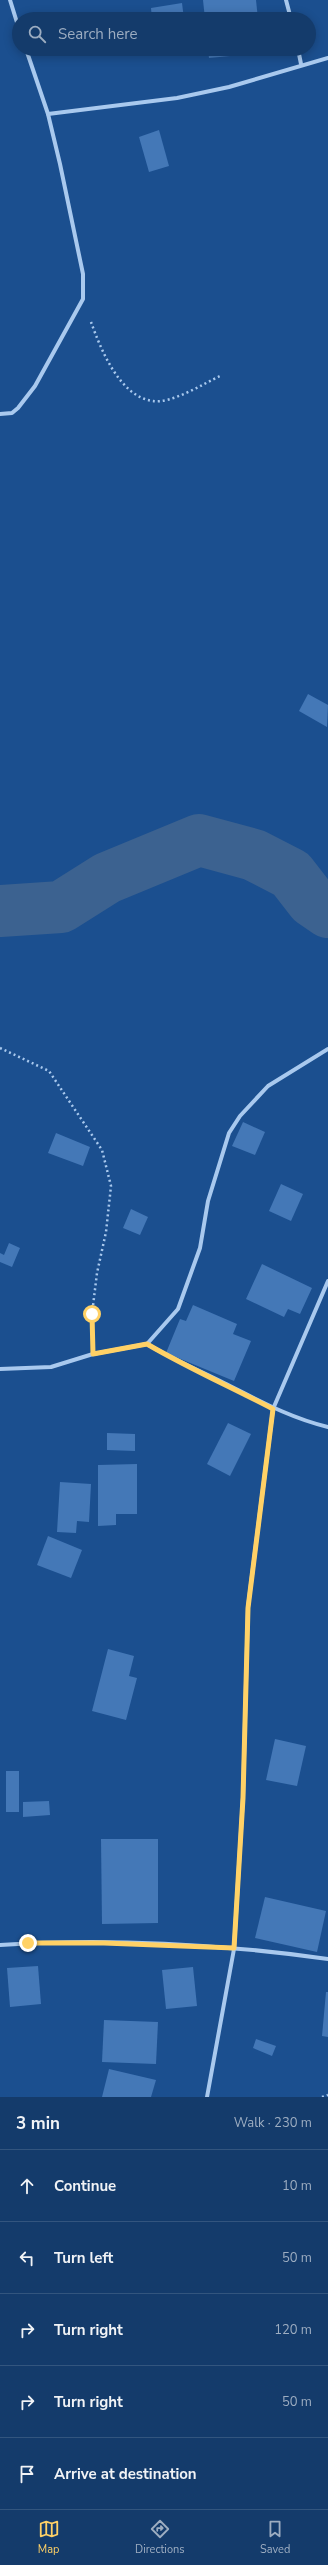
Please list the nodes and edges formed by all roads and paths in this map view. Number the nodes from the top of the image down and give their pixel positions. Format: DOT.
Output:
graph roads {
  1 [pos="10,0"];
  2 [pos="286,0"];
  3 [pos="14,12"];
  4 [pos="289,12"];
  5 [pos="28,56"];
  6 [pos="299,56"];
  7 [pos="328,58"];
  8 [pos="301,64"];
  9 [pos="48,114"];
  10 [pos="83,299"];
  11 [pos="220,376"];
  12 [pos="0,414"];
  13 [pos="0,1048"];
  14 [pos="328,1049"];
  15 [pos="328,1281"];
  16 [pos="147,1344"];
  17 [pos="93,1354"];
  18 [pos="0,1370"];
  19 [pos="273,1409"];
  20 [pos="328,1427"];
  21 [pos="0,1945"];
  22 [pos="234,1948"];
  23 [pos="328,1959"];
  24 [pos="328,2095"];
  25 [pos="207,2097"];
  26 [pos="322,2097"];
  1 -- 3 [label="street"];
  2 -- 4 [label="street"];
  5 -- 9 [label="street"];
  6 -- 8 [label="street"];
  7 -- 8 [label="street"];
  8 -- 9 [label="street"];
  9 -- 10 [label="street"];
  10 -- 11 [label="path"];
  10 -- 12 [label="street"];
  13 -- 17 [label="path"];
  14 -- 16 [label="street"];
  15 -- 19 [label="street"];
  16 -- 17 [label="street"];
  16 -- 19 [label="street"];
  17 -- 18 [label="street"];
  19 -- 20 [label="street"];
  19 -- 22 [label="street"];
  21 -- 22 [label="street"];
  22 -- 23 [label="street"];
  22 -- 25 [label="street"];
  24 -- 26 [label="path"];
}
